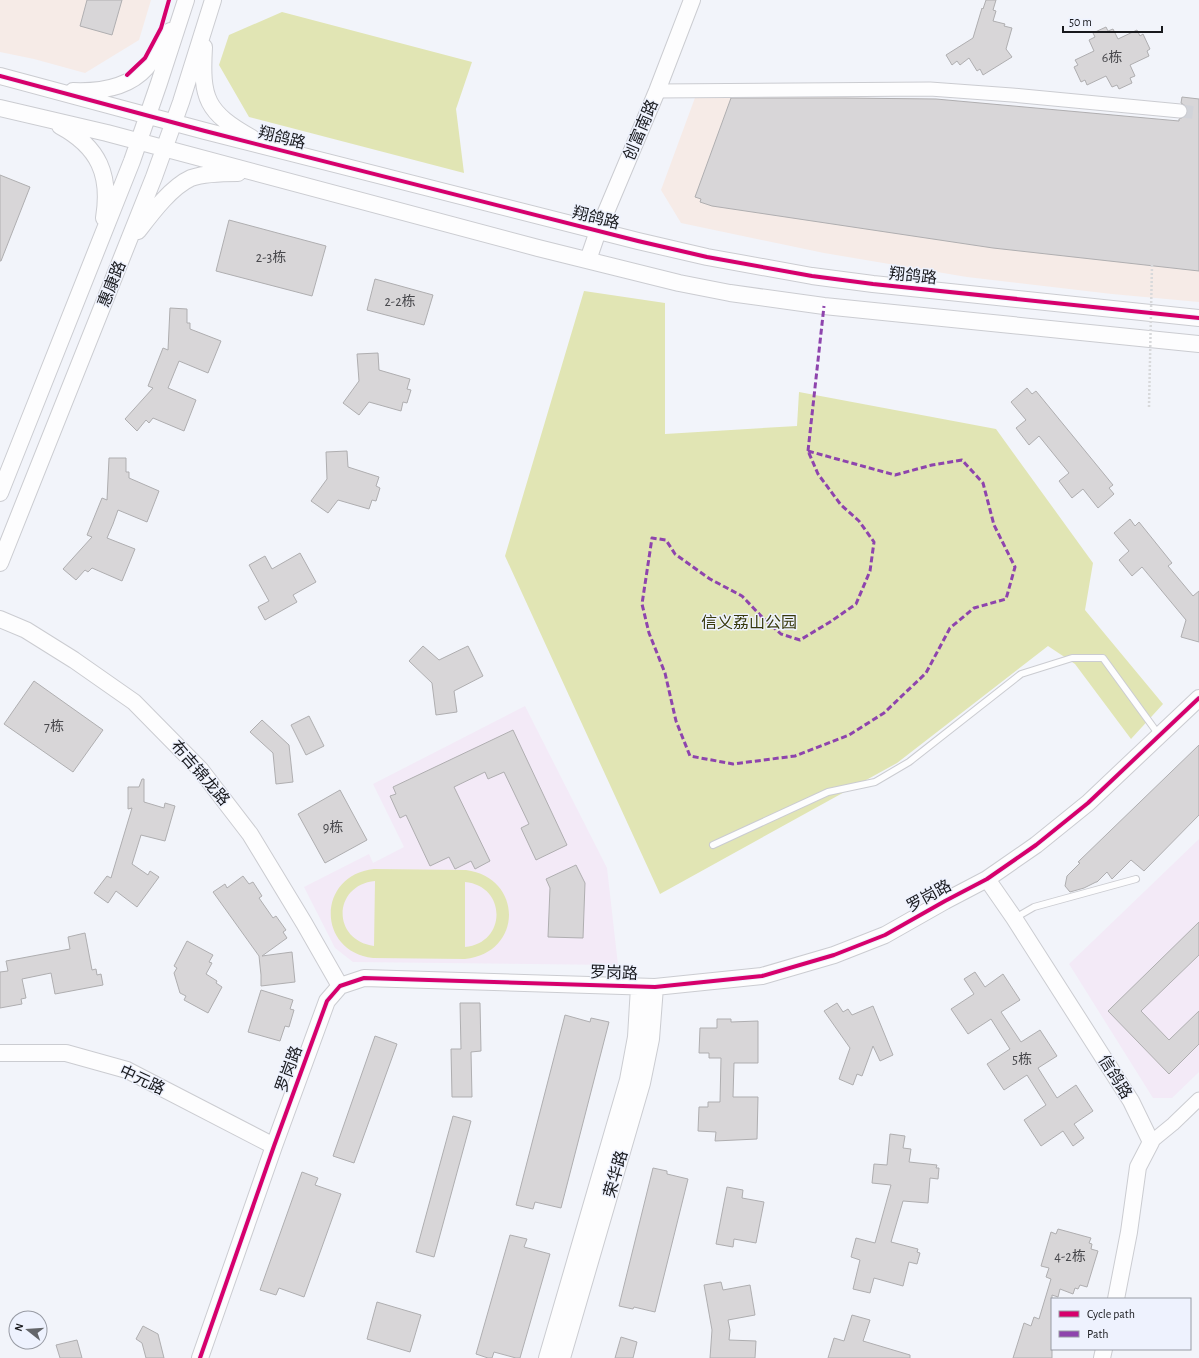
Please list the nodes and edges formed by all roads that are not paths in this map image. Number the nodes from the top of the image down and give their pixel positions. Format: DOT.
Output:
graph roads {
  1 [pos="213,0"];
  2 [pos="692,0"];
  3 [pos="184,4"];
  4 [pos="206,24"];
  5 [pos="0,76"];
  6 [pos="56,91"];
  7 [pos="657,91"];
  8 [pos="0,108"];
  9 [pos="1180,111"];
  10 [pos="147,115"];
  11 [pos="48,120"];
  12 [pos="173,122"];
  13 [pos="138,142"];
  14 [pos="164,149"];
  15 [pos="275,149"];
  16 [pos="259,174"];
  17 [pos="598,231"];
  18 [pos="101,239"];
  19 [pos="126,249"];
  20 [pos="588,260"];
  21 [pos="1199,318"];
  22 [pos="1199,344"];
  23 [pos="0,493"];
  24 [pos="0,564"];
  25 [pos="0,619"];
  26 [pos="1199,698"];
  27 [pos="1160,736"];
  28 [pos="713,845"];
  29 [pos="987,879"];
  30 [pos="1136,879"];
  31 [pos="1014,918"];
  32 [pos="340,986"];
  33 [pos="647,987"];
  34 [pos="0,1053"];
  35 [pos="1199,1099"];
  36 [pos="1151,1142"];
  37 [pos="274,1146"];
  38 [pos="1116,1298"];
  39 [pos="200,1358"];
  40 [pos="547,1358"];
  41 [pos="562,1358"];
  1 -- 4 [label="street, 惠康路"];
  2 -- 7 [label="street, 创富南路"];
  3 -- 6 [label="street"];
  3 -- 10 [label="street, 惠康路"];
  4 -- 12 [label="street, 惠康路"];
  4 -- 15 [label="street"];
  5 -- 6 [label="street, 翔鸽路"];
  6 -- 10 [label="street, 翔鸽路"];
  7 -- 9 [label="street"];
  7 -- 17 [label="street, 创富南路"];
  8 -- 11 [label="street"];
  10 -- 12 [label="street, 翔鸽路"];
  10 -- 13 [label="street, 惠康路"];
  11 -- 13 [label="street"];
  11 -- 18 [label="street"];
  12 -- 14 [label="street, 惠康路"];
  12 -- 15 [label="street, 翔鸽路"];
  13 -- 14 [label="street"];
  13 -- 18 [label="street, 惠康路"];
  14 -- 16 [label="street"];
  14 -- 19 [label="street, 惠康路"];
  15 -- 17 [label="street, 翔鸽路"];
  16 -- 19 [label="street"];
  16 -- 20 [label="street"];
  17 -- 20 [label="street, 创富南路"];
  17 -- 21 [label="street, 翔鸽路"];
  18 -- 23 [label="street, 惠康路"];
  19 -- 24 [label="street, 惠康路"];
  20 -- 22 [label="street"];
  25 -- 32 [label="street, 布吉锦龙路"];
  26 -- 27 [label="street, 罗岗路"];
  27 -- 28 [label="lane"];
  27 -- 29 [label="street, 罗岗路"];
  29 -- 31 [label="street, 信鸽路"];
  29 -- 33 [label="street, 罗岗路"];
  30 -- 31 [label="lane"];
  31 -- 36 [label="street, 信鸽路"];
  32 -- 33 [label="street, 罗岗路"];
  32 -- 37 [label="street, 罗岗路"];
  33 -- 40 [label="street, 荣华路"];
  33 -- 41 [label="street, 荣华路"];
  34 -- 37 [label="street, 中元路"];
  35 -- 36 [label="street"];
  36 -- 38 [label="street"];
  37 -- 39 [label="street, 罗岗路"];
}
